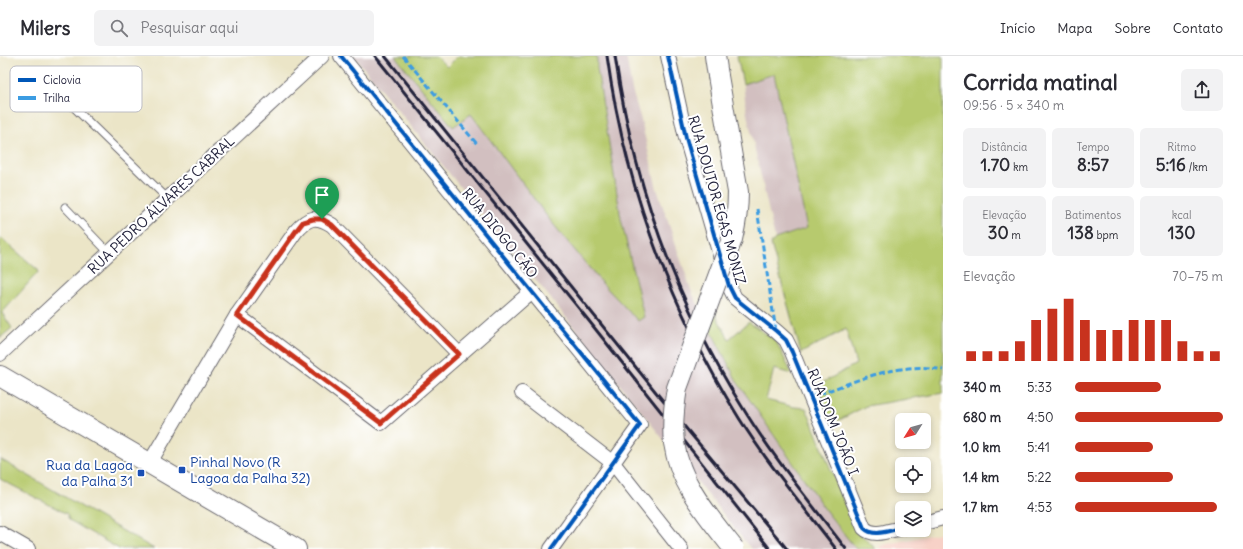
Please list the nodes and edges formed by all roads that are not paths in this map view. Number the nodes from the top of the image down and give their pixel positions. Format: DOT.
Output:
graph roads {
  1 [pos="322,56"];
  2 [pos="341,56"];
  3 [pos="668,56"];
  4 [pos="715,56"];
  5 [pos="79,112"];
  6 [pos="168,199"];
  7 [pos="65,207"];
  8 [pos="109,253"];
  9 [pos="532,291"];
  10 [pos="237,315"];
  11 [pos="776,331"];
  12 [pos="0,354"];
  13 [pos="459,354"];
  14 [pos="0,376"];
  15 [pos="522,393"];
  16 [pos="613,463"];
  17 [pos="149,464"];
  18 [pos="943,518"];
  19 [pos="931,521"];
  20 [pos="895,529"];
  21 [pos="0,533"];
  22 [pos="20,547"];
  23 [pos="296,549"];
  24 [pos="551,549"];
  25 [pos="681,549"];
  26 [pos="734,549"];
  1 -- 6 [label="street, RUA PEDRO ÁLVARES CABRAL"];
  2 -- 9 [label="street, RUA DIOGO CÃO"];
  3 -- 11 [label="street, RUA DOUTOR EGAS MONIZ"];
  4 -- 26 [label="main road, bridge"];
  5 -- 6 [label="lane"];
  6 -- 8 [label="street, RUA PEDRO ÁLVARES CABRAL"];
  7 -- 8 [label="lane"];
  8 -- 12 [label="street, RUA PEDRO ÁLVARES CABRAL"];
  9 -- 13 [label="street"];
  9 -- 16 [label="street, RUA DIOGO CÃO"];
  10 -- 13 [label="street"];
  10 -- 13 [label="street"];
  10 -- 17 [label="street"];
  11 -- 20 [label="street, RUA DOM JOÃO I"];
  14 -- 17 [label="main road"];
  15 -- 16 [label="street"];
  16 -- 24 [label="street"];
  16 -- 25 [label="street"];
  17 -- 23 [label="main road"];
  18 -- 19 [label="street"];
  21 -- 22 [label="street"];
}
